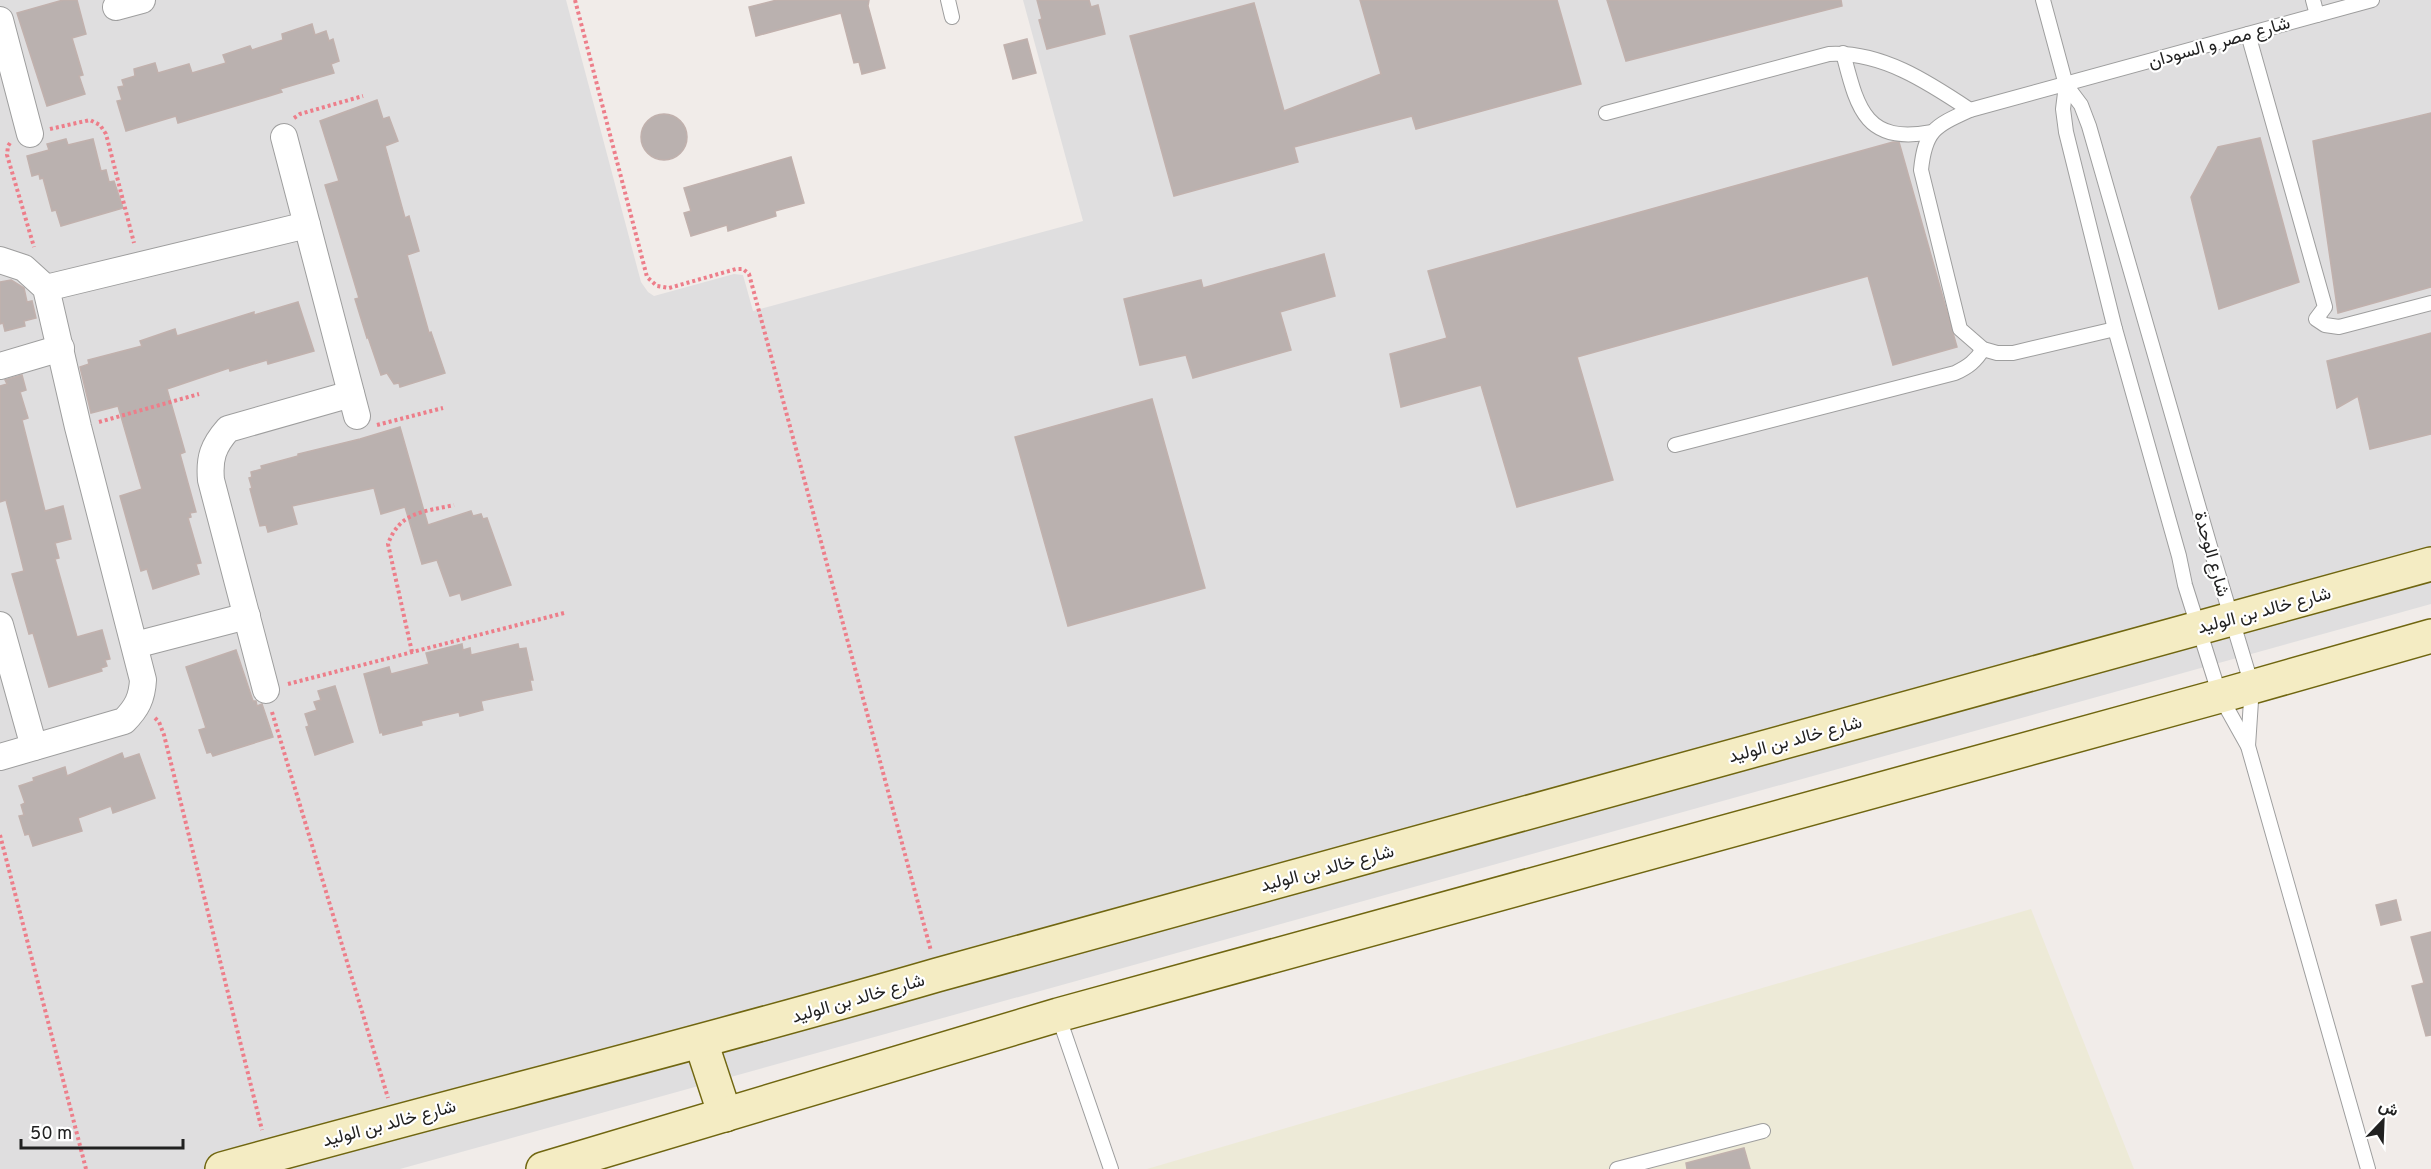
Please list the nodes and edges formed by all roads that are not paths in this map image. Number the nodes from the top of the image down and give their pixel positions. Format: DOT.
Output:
graph roads {
  1 [pos="142,0"];
  2 [pos="948,0"];
  3 [pos="2043,0"];
  4 [pos="2313,0"];
  5 [pos="2372,0"];
  6 [pos="2356,2"];
  7 [pos="116,8"];
  8 [pos="2317,15"];
  9 [pos="952,17"];
  10 [pos="1,26"];
  11 [pos="2248,34"];
  12 [pos="1843,53"];
  13 [pos="2066,85"];
  14 [pos="1970,110"];
  15 [pos="1606,113"];
  16 [pos="1931,132"];
  17 [pos="30,134"];
  18 [pos="284,137"];
  19 [pos="307,225"];
  20 [pos="0,260"];
  21 [pos="46,288"];
  22 [pos="2431,303"];
  23 [pos="2115,329"];
  24 [pos="61,348"];
  25 [pos="1983,349"];
  26 [pos="0,366"];
  27 [pos="1675,445"];
  28 [pos="2431,564"];
  29 [pos="247,616"];
  30 [pos="2231,619"];
  31 [pos="0,625"];
  32 [pos="2199,628"];
  33 [pos="2431,636"];
  34 [pos="135,645"];
  35 [pos="2252,686"];
  36 [pos="266,690"];
  37 [pos="2220,696"];
  38 [pos="2248,746"];
  39 [pos="34,747"];
  40 [pos="0,757"];
  41 [pos="1058,1015"];
  42 [pos="701,1042"];
  43 [pos="724,1115"];
  44 [pos="1762,1131"];
  45 [pos="222,1169"];
  46 [pos="543,1169"];
  47 [pos="1111,1169"];
  48 [pos="1617,1169"];
  49 [pos="2368,1169"];
  1 -- 7 [label="street"];
  2 -- 9 [label="lane"];
  3 -- 13 [label="lane, شارع الوحدة"];
  4 -- 8 [label="lane"];
  5 -- 6 [label="lane, شارع مصر و السودان"];
  6 -- 8 [label="lane, شارع مصر و السودان"];
  8 -- 11 [label="lane, شارع مصر و السودان"];
  10 -- 17 [label="street"];
  11 -- 13 [label="lane, شارع مصر و السودان"];
  11 -- 22 [label="lane"];
  12 -- 14 [label="lane"];
  12 -- 15 [label="lane"];
  12 -- 16 [label="lane"];
  13 -- 14 [label="lane, شارع مصر و السودان"];
  13 -- 23 [label="lane, شارع الوحدة"];
  13 -- 30 [label="lane, شارع الوحدة"];
  14 -- 16 [label="lane, شارع مصر و السودان"];
  16 -- 25 [label="lane"];
  18 -- 19 [label="street"];
  19 -- 21 [label="street"];
  19 -- 29 [label="street"];
  20 -- 21 [label="street"];
  21 -- 24 [label="street"];
  23 -- 25 [label="lane"];
  23 -- 32 [label="lane, شارع الوحدة"];
  24 -- 26 [label="street"];
  24 -- 34 [label="street"];
  25 -- 27 [label="lane"];
  28 -- 30 [label="main road, شارع خالد بن الوليد"];
  29 -- 34 [label="street"];
  29 -- 36 [label="street"];
  30 -- 32 [label="main road, شارع خالد بن الوليد"];
  30 -- 35 [label="lane, شارع الوحدة"];
  31 -- 39 [label="street"];
  32 -- 37 [label="lane, شارع الوحدة"];
  32 -- 42 [label="main road, شارع خالد بن الوليد"];
  33 -- 35 [label="main road"];
  34 -- 39 [label="street"];
  35 -- 37 [label="main road"];
  35 -- 38 [label="lane, شارع الوحدة"];
  37 -- 38 [label="lane, شارع الوحدة"];
  37 -- 41 [label="main road"];
  38 -- 49 [label="lane"];
  39 -- 40 [label="street"];
  41 -- 43 [label="main road"];
  41 -- 47 [label="lane"];
  42 -- 43 [label="main road"];
  42 -- 45 [label="main road, شارع خالد بن الوليد"];
  43 -- 46 [label="main road"];
  44 -- 48 [label="lane"];
}
